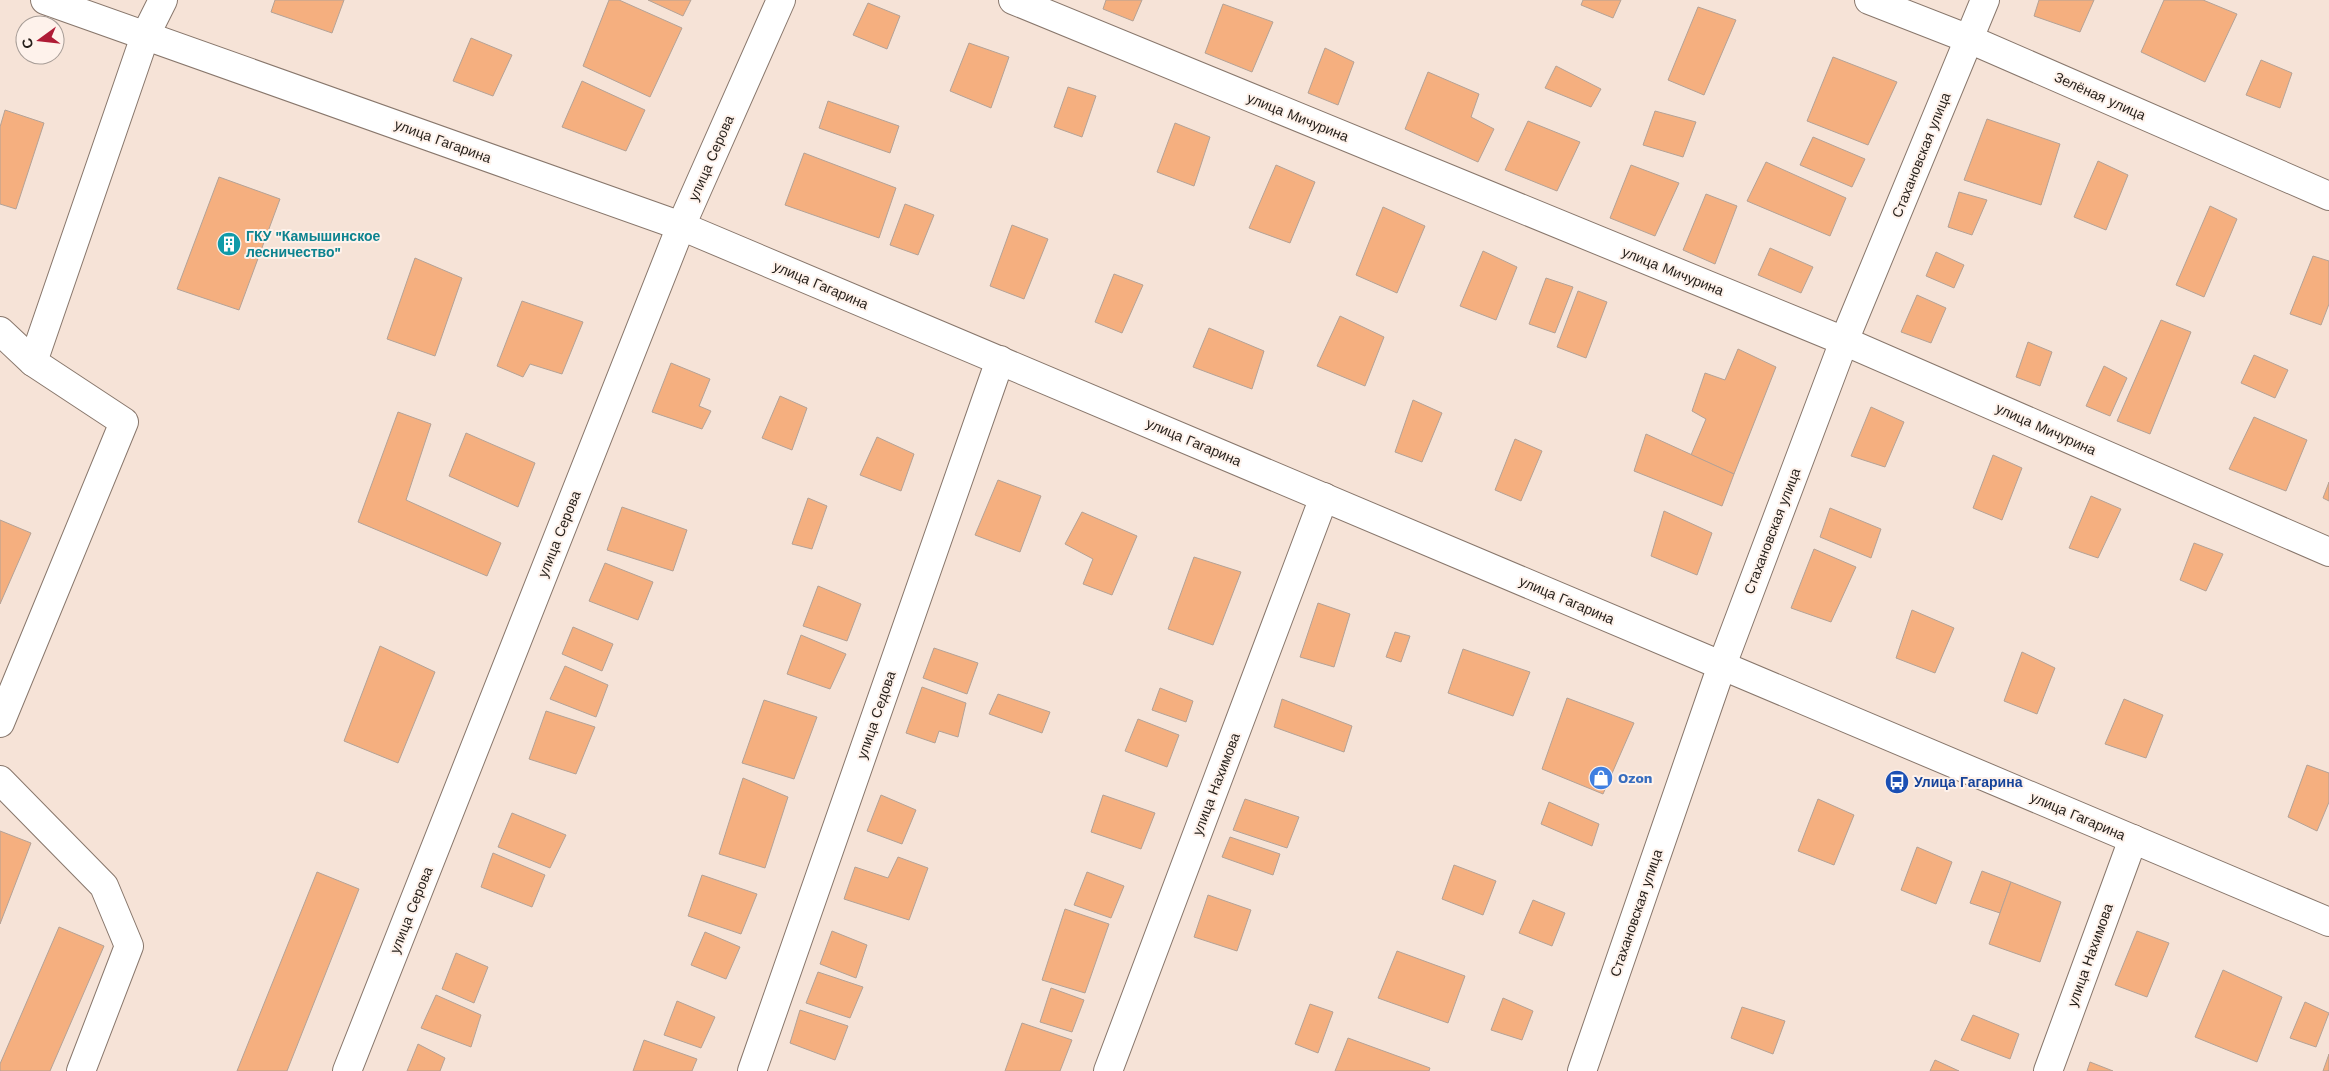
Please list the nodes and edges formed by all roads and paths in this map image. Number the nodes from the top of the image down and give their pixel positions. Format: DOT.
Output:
graph roads {
  1 [pos="45,0"];
  2 [pos="162,0"];
  3 [pos="781,0"];
  4 [pos="1013,0"];
  5 [pos="1868,0"];
  6 [pos="1985,0"];
  7 [pos="145,36"];
  8 [pos="1969,39"];
  9 [pos="2329,196"];
  10 [pos="681,226"];
  11 [pos="0,331"];
  12 [pos="1844,341"];
  13 [pos="1000,360"];
  14 [pos="33,362"];
  15 [pos="1324,497"];
  16 [pos="2329,552"];
  17 [pos="1722,665"];
  18 [pos="0,723"];
  19 [pos="0,780"];
  20 [pos="2133,839"];
  21 [pos="2329,922"];
  22 [pos="81,1071"];
  23 [pos="347,1071"];
  24 [pos="752,1071"];
  25 [pos="1108,1071"];
  26 [pos="1582,1071"];
  27 [pos="2048,1071"];
  1 -- 7 [label="street, улица Гагарина"];
  2 -- 7 [label="street"];
  3 -- 10 [label="street, улица Серова"];
  4 -- 12 [label="street, улица Мичурина"];
  5 -- 8 [label="street, Зелёная улица"];
  6 -- 8 [label="street, Стахановская улица"];
  7 -- 10 [label="street, улица Гагарина"];
  7 -- 14 [label="street"];
  8 -- 9 [label="street, Зелёная улица"];
  8 -- 12 [label="street, Стахановская улица"];
  10 -- 13 [label="street, улица Гагарина"];
  10 -- 23 [label="street, улица Серова"];
  11 -- 14 [label="street"];
  12 -- 16 [label="street, улица Мичурина"];
  12 -- 17 [label="street, Стахановская улица"];
  13 -- 15 [label="street, улица Гагарина"];
  13 -- 24 [label="street, улица Седова"];
  14 -- 18 [label="street"];
  15 -- 17 [label="street, улица Гагарина"];
  15 -- 25 [label="street, улица Нахимова"];
  17 -- 20 [label="street, улица Гагарина"];
  17 -- 26 [label="street, Стахановская улица"];
  19 -- 22 [label="street"];
  20 -- 21 [label="street, улица Гагарина"];
  20 -- 27 [label="street, улица Нахимова"];
}
